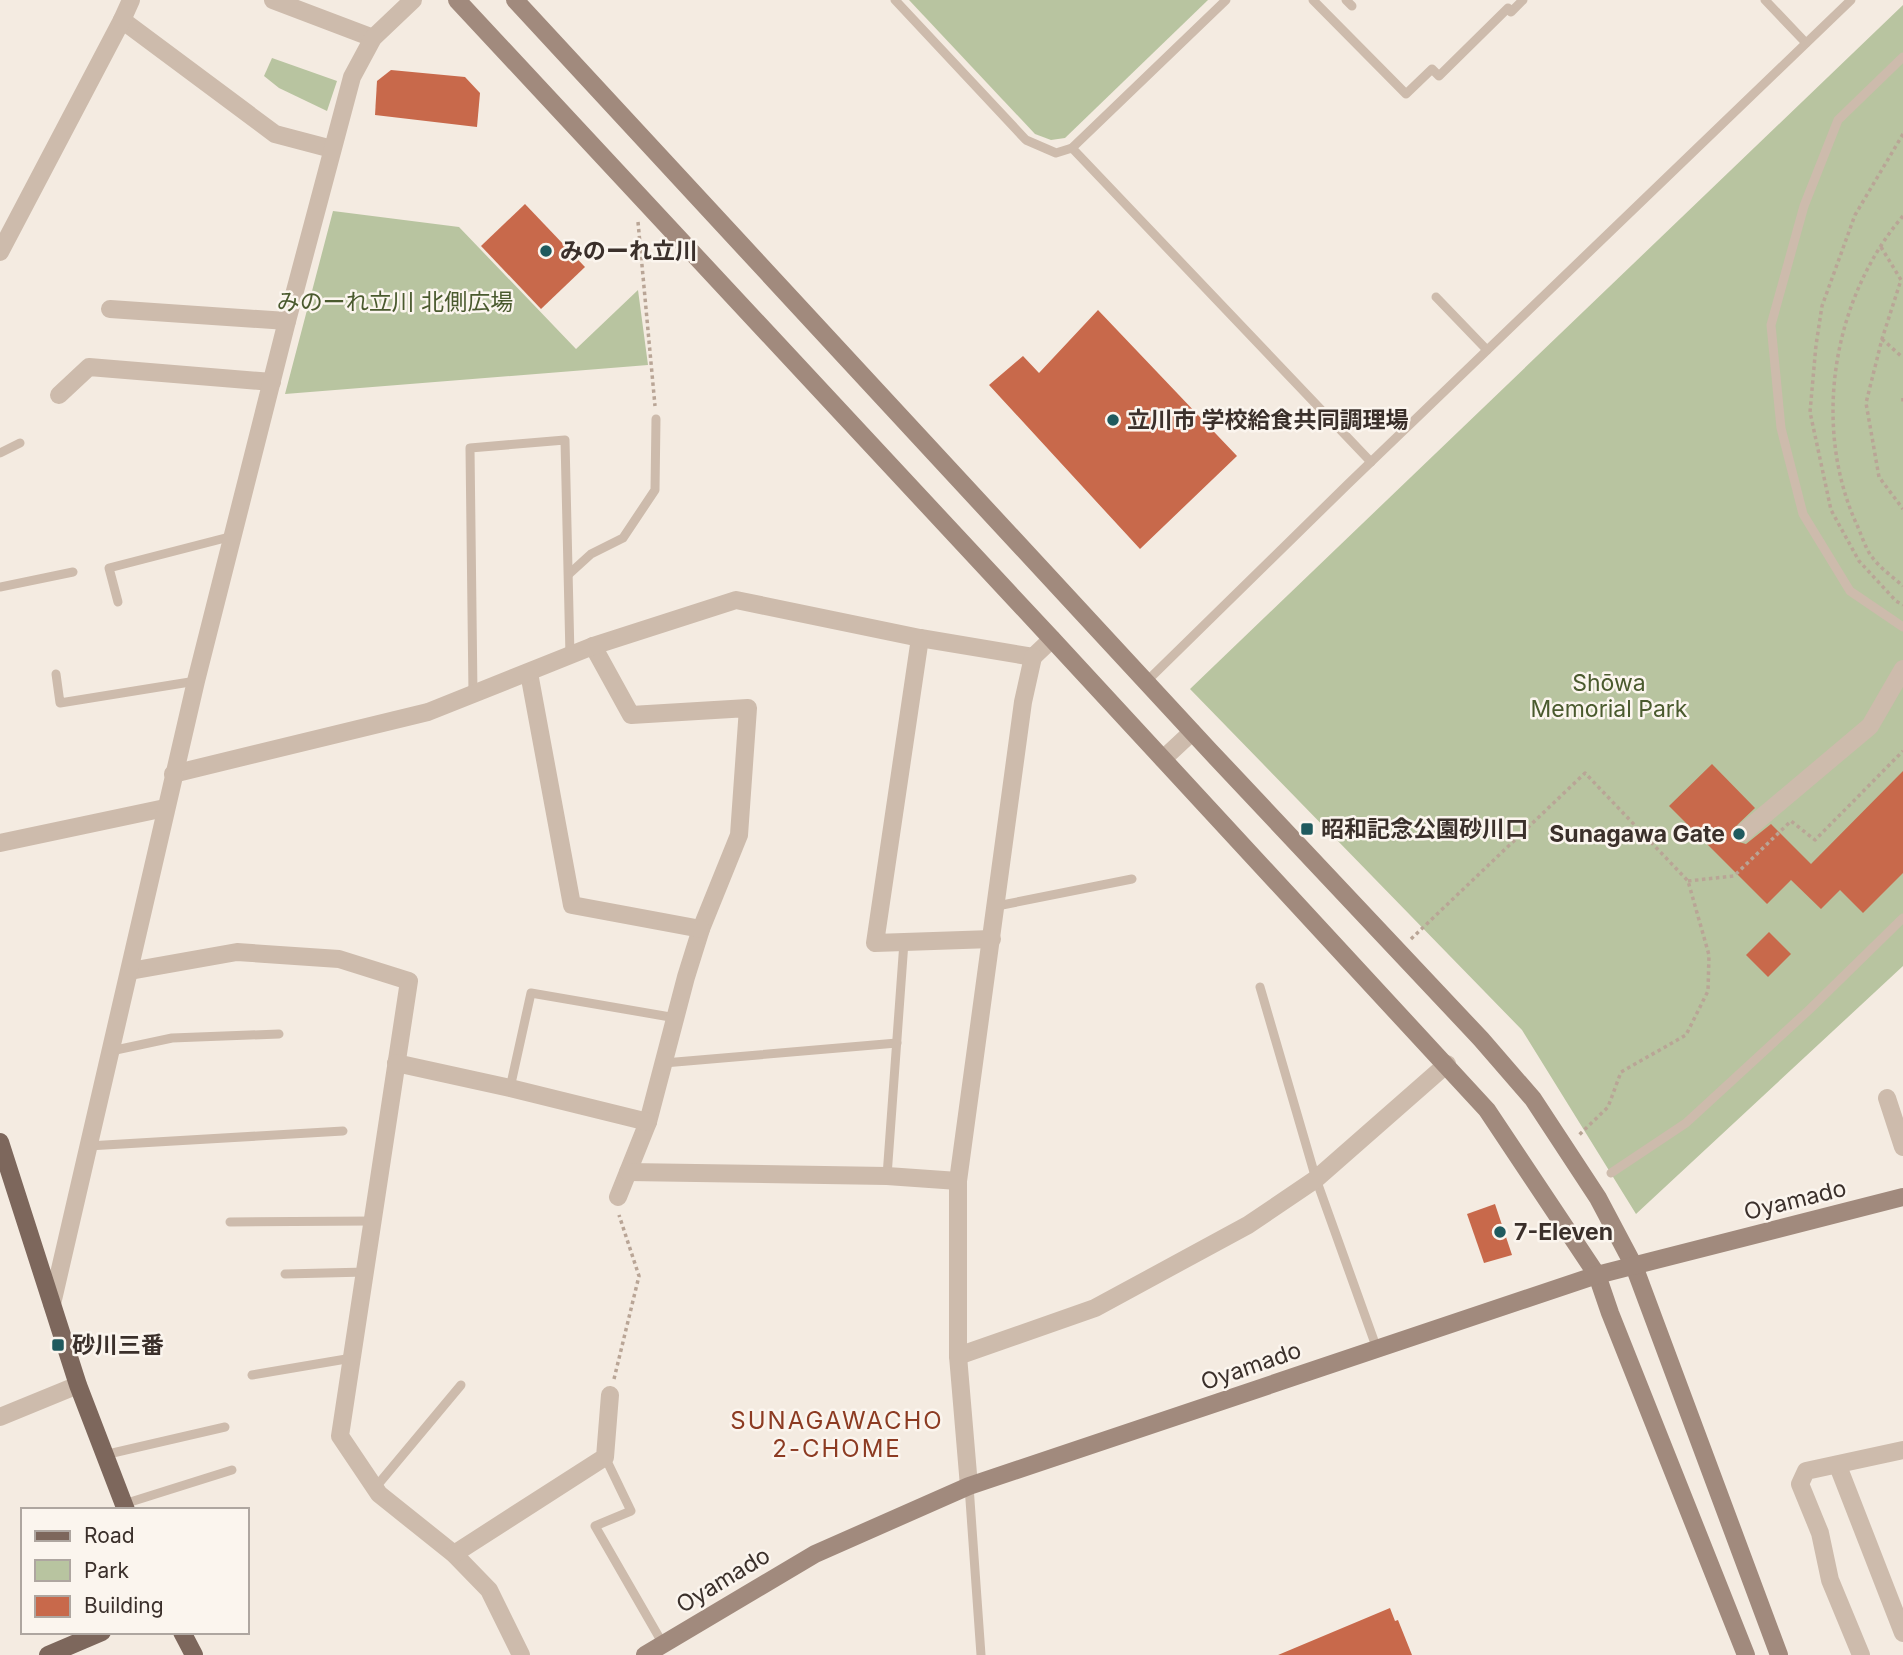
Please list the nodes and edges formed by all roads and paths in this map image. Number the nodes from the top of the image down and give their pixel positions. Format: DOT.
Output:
graph roads {
  1 [pos="131,0"];
  2 [pos="273,0"];
  3 [pos="413,0"];
  4 [pos="457,0"];
  5 [pos="515,0"];
  6 [pos="895,0"];
  7 [pos="1226,0"];
  8 [pos="1313,0"];
  9 [pos="1522,0"];
  10 [pos="1765,0"];
  11 [pos="1851,0"];
  12 [pos="122,20"];
  13 [pos="373,38"];
  14 [pos="1806,43"];
  15 [pos="1903,57"];
  16 [pos="1903,134"];
  17 [pos="1072,148"];
  18 [pos="332,149"];
  19 [pos="1903,216"];
  20 [pos="638,222"];
  21 [pos="1,246"];
  22 [pos="1881,247"];
  23 [pos="1436,297"];
  24 [pos="110,309"];
  25 [pos="287,321"];
  26 [pos="1882,339"];
  27 [pos="1487,350"];
  28 [pos="1902,357"];
  29 [pos="272,382"];
  30 [pos="59,395"];
  31 [pos="1903,398"];
  32 [pos="1903,405"];
  33 [pos="656,419"];
  34 [pos="20,443"];
  35 [pos="0,453"];
  36 [pos="1371,462"];
  37 [pos="1903,509"];
  38 [pos="233,536"];
  39 [pos="73,572"];
  40 [pos="569,574"];
  41 [pos="1903,586"];
  42 [pos="0,587"];
  43 [pos="118,602"];
  44 [pos="1903,605"];
  45 [pos="1903,627"];
  46 [pos="920,638"];
  47 [pos="1052,639"];
  48 [pos="593,646"];
  49 [pos="570,656"];
  50 [pos="1033,657"];
  51 [pos="1903,669"];
  52 [pos="529,673"];
  53 [pos="56,674"];
  54 [pos="196,681"];
  55 [pos="1146,682"];
  56 [pos="474,694"];
  57 [pos="1192,732"];
  58 [pos="1903,751"];
  59 [pos="1163,759"];
  60 [pos="173,775"];
  61 [pos="166,808"];
  62 [pos="1744,833"];
  63 [pos="0,843"];
  64 [pos="1132,879"];
  65 [pos="1688,881"];
  66 [pos="997,906"];
  67 [pos="1903,918"];
  68 [pos="701,929"];
  69 [pos="992,939"];
  70 [pos="904,942"];
  71 [pos="1398,951"];
  72 [pos="130,971"];
  73 [pos="1260,987"];
  74 [pos="676,1018"];
  75 [pos="279,1034"];
  76 [pos="897,1043"];
  77 [pos="111,1051"];
  78 [pos="396,1063"];
  79 [pos="664,1063"];
  80 [pos="1447,1064"];
  81 [pos="510,1088"];
  82 [pos="1887,1098"];
  83 [pos="648,1122"];
  84 [pos="343,1131"];
  85 [pos="0,1142"];
  86 [pos="89,1146"];
  87 [pos="1566,1147"];
  88 [pos="1903,1147"];
  89 [pos="3,1164"];
  90 [pos="628,1172"];
  91 [pos="1611,1173"];
  92 [pos="887,1176"];
  93 [pos="1316,1179"];
  94 [pos="958,1181"];
  95 [pos="618,1197"];
  96 [pos="1903,1197"];
  97 [pos="373,1221"];
  98 [pos="230,1222"];
  99 [pos="1634,1266"];
  100 [pos="366,1272"];
  101 [pos="285,1274"];
  102 [pos="1597,1275"];
  103 [pos="52,1304"];
  104 [pos="1377,1349"];
  105 [pos="958,1356"];
  106 [pos="353,1357"];
  107 [pos="252,1375"];
  108 [pos="78,1385"];
  109 [pos="461,1385"];
  110 [pos="610,1395"];
  111 [pos="0,1417"];
  112 [pos="225,1427"];
  113 [pos="1903,1450"];
  114 [pos="104,1455"];
  115 [pos="605,1457"];
  116 [pos="1838,1465"];
  117 [pos="232,1470"];
  118 [pos="969,1486"];
  119 [pos="375,1488"];
  120 [pos="125,1507"];
  121 [pos="454,1554"];
  122 [pos="1903,1633"];
  123 [pos="97,1634"];
  124 [pos="183,1634"];
  125 [pos="653,1652"];
  126 [pos="48,1655"];
  127 [pos="194,1655"];
  128 [pos="521,1655"];
  129 [pos="981,1655"];
  130 [pos="1746,1655"];
  131 [pos="1779,1655"];
  132 [pos="1861,1655"];
  1 -- 12 [label="street"];
  2 -- 13 [label="street"];
  3 -- 13 [label="street"];
  4 -- 47 [label="street"];
  5 -- 55 [label="street"];
  6 -- 17 [label="lane"];
  7 -- 17 [label="lane"];
  8 -- 9 [label="lane"];
  10 -- 14 [label="lane"];
  11 -- 14 [label="lane"];
  12 -- 18 [label="street"];
  12 -- 21 [label="street"];
  13 -- 18 [label="street"];
  14 -- 27 [label="lane"];
  15 -- 45 [label="lane"];
  16 -- 44 [label="path"];
  17 -- 36 [label="lane"];
  18 -- 25 [label="street"];
  19 -- 22 [label="path"];
  20 -- 33 [label="path"];
  22 -- 26 [label="path"];
  22 -- 41 [label="path"];
  23 -- 27 [label="lane"];
  24 -- 25 [label="street"];
  25 -- 29 [label="street"];
  26 -- 28 [label="path"];
  26 -- 37 [label="path"];
  27 -- 36 [label="lane"];
  29 -- 30 [label="street"];
  29 -- 38 [label="street"];
  31 -- 32 [label="path"];
  33 -- 40 [label="lane"];
  34 -- 35 [label="lane"];
  36 -- 55 [label="lane"];
  38 -- 43 [label="lane"];
  38 -- 54 [label="street"];
  39 -- 42 [label="lane"];
  40 -- 49 [label="lane"];
  40 -- 56 [label="lane"];
  46 -- 48 [label="street"];
  46 -- 50 [label="street"];
  46 -- 70 [label="street"];
  47 -- 50 [label="street"];
  47 -- 59 [label="street"];
  48 -- 49 [label="street"];
  48 -- 68 [label="street"];
  49 -- 52 [label="street"];
  50 -- 66 [label="street"];
  51 -- 62 [label="street"];
  52 -- 56 [label="street"];
  52 -- 68 [label="street"];
  53 -- 54 [label="lane"];
  54 -- 60 [label="street"];
  55 -- 57 [label="street"];
  56 -- 60 [label="street"];
  57 -- 59 [label="street"];
  57 -- 71 [label="street"];
  58 -- 65 [label="path"];
  59 -- 80 [label="street"];
  60 -- 61 [label="street"];
  61 -- 63 [label="street"];
  61 -- 72 [label="street"];
  64 -- 66 [label="lane"];
  65 -- 71 [label="path"];
  65 -- 87 [label="path"];
  66 -- 69 [label="street"];
  67 -- 91 [label="lane"];
  68 -- 74 [label="street"];
  69 -- 70 [label="street"];
  69 -- 94 [label="street"];
  70 -- 76 [label="lane"];
  71 -- 87 [label="street"];
  72 -- 77 [label="street"];
  72 -- 78 [label="street"];
  73 -- 93 [label="lane"];
  74 -- 79 [label="street"];
  74 -- 81 [label="lane"];
  75 -- 77 [label="lane"];
  76 -- 79 [label="lane"];
  76 -- 92 [label="lane"];
  77 -- 86 [label="street"];
  78 -- 81 [label="street"];
  78 -- 97 [label="street"];
  79 -- 83 [label="street"];
  80 -- 93 [label="street"];
  80 -- 102 [label="street"];
  81 -- 83 [label="street"];
  82 -- 88 [label="street"];
  83 -- 90 [label="street"];
  84 -- 86 [label="lane"];
  85 -- 89 [label="main road"];
  86 -- 103 [label="street"];
  87 -- 99 [label="street"];
  89 -- 103 [label="main road"];
  90 -- 92 [label="street"];
  90 -- 95 [label="street"];
  92 -- 94 [label="street"];
  93 -- 104 [label="lane"];
  93 -- 105 [label="street"];
  94 -- 105 [label="street"];
  95 -- 110 [label="path"];
  96 -- 99 [label="street, Oyamado"];
  97 -- 98 [label="lane"];
  97 -- 100 [label="street"];
  99 -- 102 [label="street, Oyamado"];
  99 -- 131 [label="street"];
  100 -- 101 [label="lane"];
  100 -- 106 [label="street"];
  102 -- 104 [label="street, Oyamado"];
  102 -- 130 [label="street"];
  103 -- 108 [label="main road"];
  104 -- 118 [label="street, Oyamado"];
  105 -- 118 [label="street"];
  106 -- 107 [label="lane"];
  106 -- 119 [label="street"];
  108 -- 111 [label="street"];
  108 -- 114 [label="main road"];
  109 -- 119 [label="lane"];
  110 -- 115 [label="street"];
  112 -- 114 [label="lane"];
  113 -- 116 [label="street"];
  114 -- 120 [label="main road"];
  115 -- 121 [label="street"];
  115 -- 125 [label="lane"];
  116 -- 122 [label="street"];
  116 -- 132 [label="street"];
  117 -- 120 [label="lane"];
  118 -- 125 [label="street, Oyamado"];
  118 -- 129 [label="lane"];
  119 -- 121 [label="street"];
  121 -- 128 [label="street"];
  123 -- 126 [label="main road"];
  124 -- 127 [label="main road"];
}
